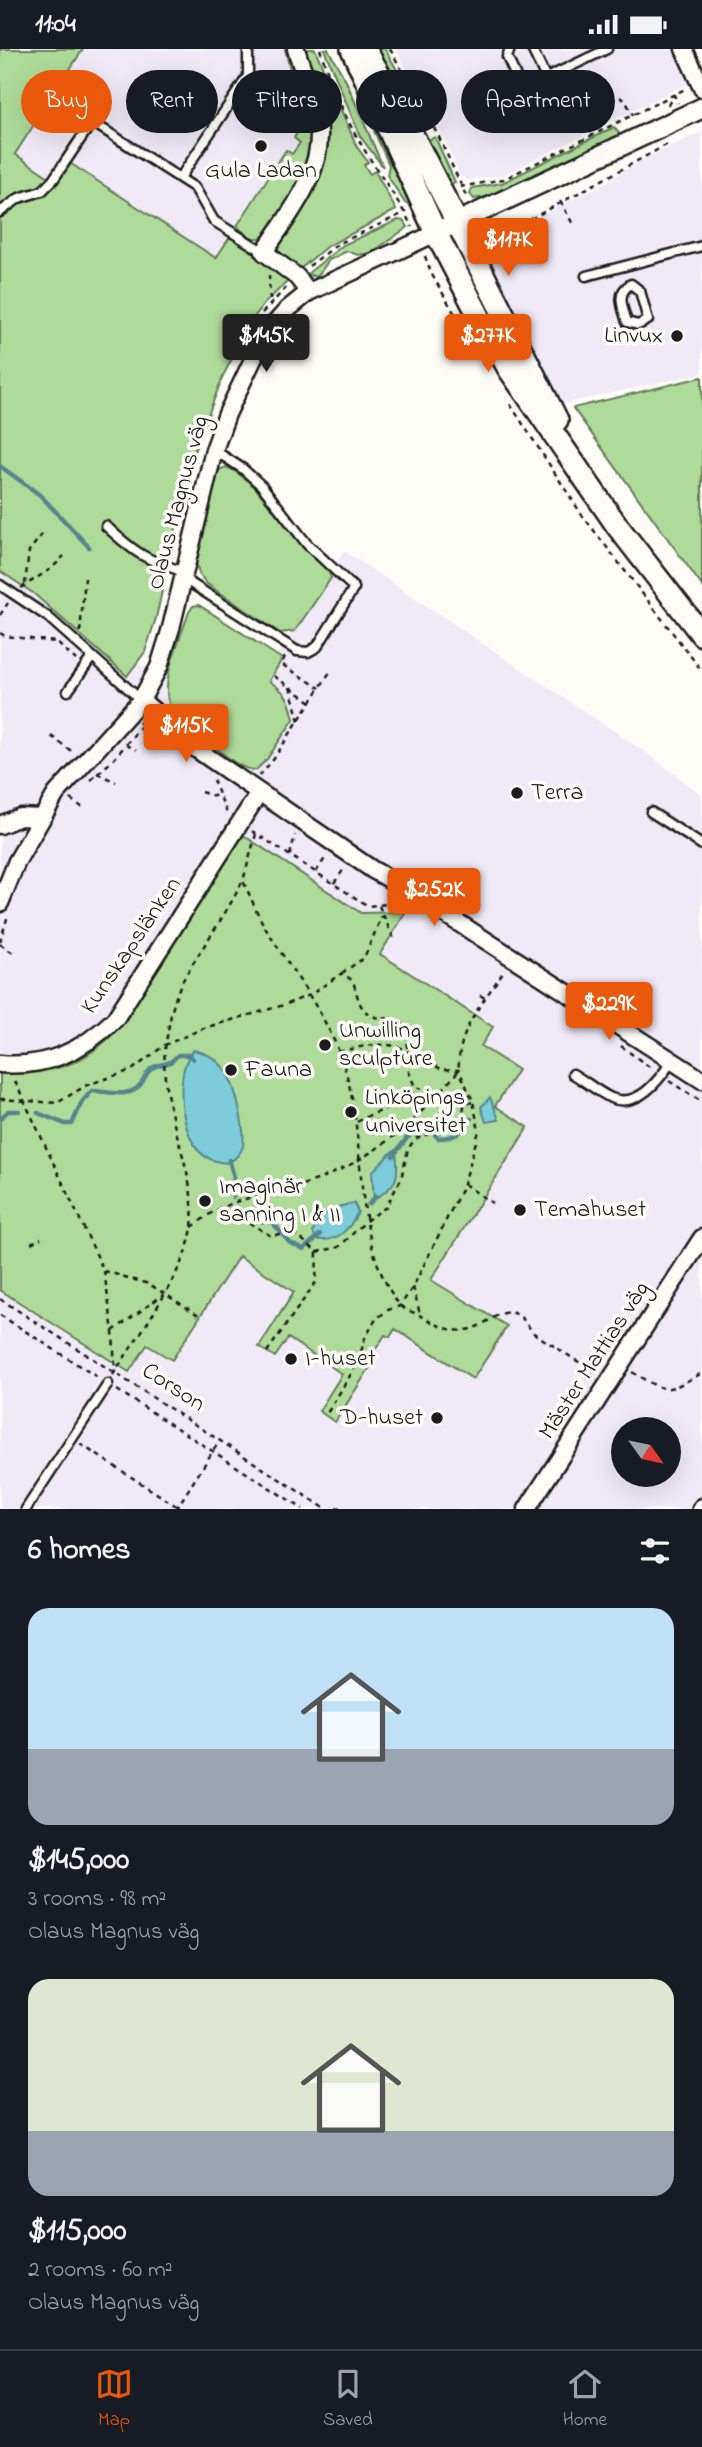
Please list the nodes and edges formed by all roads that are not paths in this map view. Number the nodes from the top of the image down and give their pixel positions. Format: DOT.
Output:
graph roads {
  1 [pos="248,49"];
  2 [pos="296,49"];
  3 [pos="352,49"];
  4 [pos="365,49"];
  5 [pos="510,49"];
  6 [pos="532,49"];
  7 [pos="583,49"];
  8 [pos="607,49"];
  9 [pos="684,49"];
  10 [pos="588,58"];
  11 [pos="247,70"];
  12 [pos="513,70"];
  13 [pos="542,70"];
  14 [pos="563,70"];
  15 [pos="701,85"];
  16 [pos="232,99"];
  17 [pos="702,108"];
  18 [pos="180,178"];
  19 [pos="0,212"];
  20 [pos="466,218"];
  21 [pos="436,233"];
  22 [pos="702,246"];
  23 [pos="266,254"];
  24 [pos="625,266"];
  25 [pos="586,276"];
  26 [pos="629,285"];
  27 [pos="309,292"];
  28 [pos="214,450"];
  29 [pos="589,484"];
  30 [pos="106,526"];
  31 [pos="184,575"];
  32 [pos="0,585"];
  33 [pos="702,635"];
  34 [pos="92,657"];
  35 [pos="68,691"];
  36 [pos="142,700"];
  37 [pos="254,790"];
  38 [pos="651,812"];
  39 [pos="41,818"];
  40 [pos="0,825"];
  41 [pos="702,845"];
  42 [pos="6,905"];
  43 [pos="672,1061"];
  44 [pos="4,1064"];
  45 [pos="573,1074"];
  46 [pos="702,1080"];
  47 [pos="702,1238"];
  48 [pos="108,1384"];
  49 [pos="26,1509"];
  50 [pos="527,1509"];
  1 -- 11 [label="lane"];
  2 -- 23 [label="street"];
  3 -- 21 [label="main road"];
  4 -- 20 [label="main road"];
  5 -- 12 [label="lane"];
  6 -- 13 [label="lane"];
  7 -- 10 [label="lane"];
  8 -- 10 [label="lane"];
  9 -- 15 [label="street"];
  10 -- 14 [label="lane"];
  16 -- 18 [label="lane"];
  17 -- 20 [label="street, Olaus Magnus väg"];
  18 -- 19 [label="lane"];
  18 -- 23 [label="lane"];
  20 -- 21 [label="street, Olaus Magnus väg"];
  20 -- 29 [label="main road"];
  21 -- 27 [label="street, Olaus Magnus väg"];
  21 -- 29 [label="main road"];
  22 -- 24 [label="lane"];
  23 -- 27 [label="street"];
  24 -- 25 [label="lane"];
  24 -- 26 [label="lane"];
  26 -- 26 [label="lane"];
  27 -- 28 [label="street, Olaus Magnus väg"];
  28 -- 31 [label="street, Olaus Magnus väg"];
  28 -- 31 [label="lane"];
  29 -- 33 [label="main road"];
  30 -- 31 [label="lane"];
  31 -- 36 [label="street, Olaus Magnus väg"];
  32 -- 34 [label="lane"];
  34 -- 35 [label="lane"];
  34 -- 36 [label="lane"];
  36 -- 37 [label="street"];
  36 -- 39 [label="street, Olaus Magnus väg"];
  37 -- 43 [label="street"];
  37 -- 44 [label="street, Kunskapslänken"];
  38 -- 41 [label="lane"];
  39 -- 40 [label="street"];
  39 -- 42 [label="street, Olaus Magnus väg"];
  43 -- 45 [label="lane"];
  43 -- 46 [label="street"];
  47 -- 50 [label="street, Mäster Mattias väg"];
  48 -- 49 [label="lane"];
}
